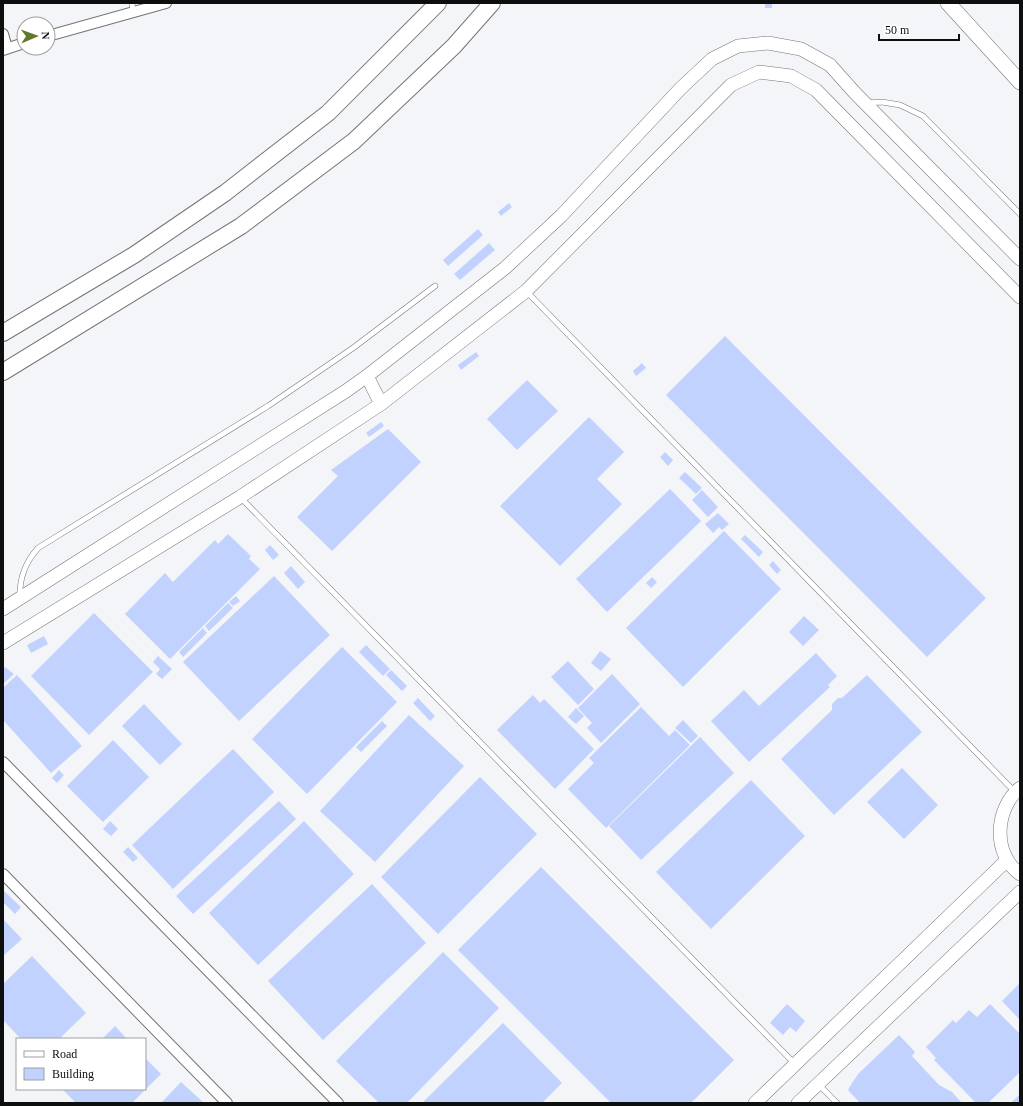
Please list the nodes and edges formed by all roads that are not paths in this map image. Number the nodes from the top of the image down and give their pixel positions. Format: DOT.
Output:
graph roads {
  1 [pos="166,3"];
  2 [pos="438,3"];
  3 [pos="492,3"];
  4 [pos="948,3"];
  5 [pos="132,8"];
  6 [pos="56,33"];
  7 [pos="3,34"];
  8 [pos="16,46"];
  9 [pos="5,49"];
  10 [pos="1020,82"];
  11 [pos="865,104"];
  12 [pos="1020,214"];
  13 [pos="1020,259"];
  14 [pos="435,286"];
  15 [pos="526,291"];
  16 [pos="1020,297"];
  17 [pos="3,333"];
  18 [pos="3,372"];
  19 [pos="367,376"];
  20 [pos="381,404"];
  21 [pos="240,497"];
  22 [pos="20,599"];
  23 [pos="3,609"];
  24 [pos="3,643"];
  25 [pos="3,762"];
  26 [pos="1017,790"];
  27 [pos="1007,860"];
  28 [pos="3,874"];
  29 [pos="1020,874"];
  30 [pos="1020,892"];
  31 [pos="795,1064"];
  32 [pos="818,1084"];
  33 [pos="227,1103"];
  34 [pos="338,1103"];
  35 [pos="755,1103"];
  36 [pos="798,1103"];
  37 [pos="837,1103"];
  1 -- 5 [label="street"];
  2 -- 17 [label="main road"];
  3 -- 18 [label="main road"];
  4 -- 10 [label="main road"];
  5 -- 6 [label="street"];
  7 -- 9 [label="street"];
  8 -- 9 [label="street"];
  11 -- 12 [label="lane"];
  11 -- 13 [label="street"];
  11 -- 19 [label="street"];
  14 -- 22 [label="lane"];
  15 -- 16 [label="street"];
  15 -- 20 [label="street"];
  15 -- 26 [label="lane"];
  19 -- 20 [label="street"];
  19 -- 22 [label="street"];
  20 -- 21 [label="street"];
  21 -- 24 [label="street"];
  21 -- 31 [label="lane"];
  22 -- 23 [label="street"];
  25 -- 34 [label="street"];
  26 -- 27 [label="street"];
  27 -- 29 [label="street"];
  27 -- 31 [label="street"];
  28 -- 33 [label="street"];
  30 -- 32 [label="street"];
  31 -- 35 [label="street"];
  32 -- 36 [label="street"];
  32 -- 37 [label="lane"];
}
